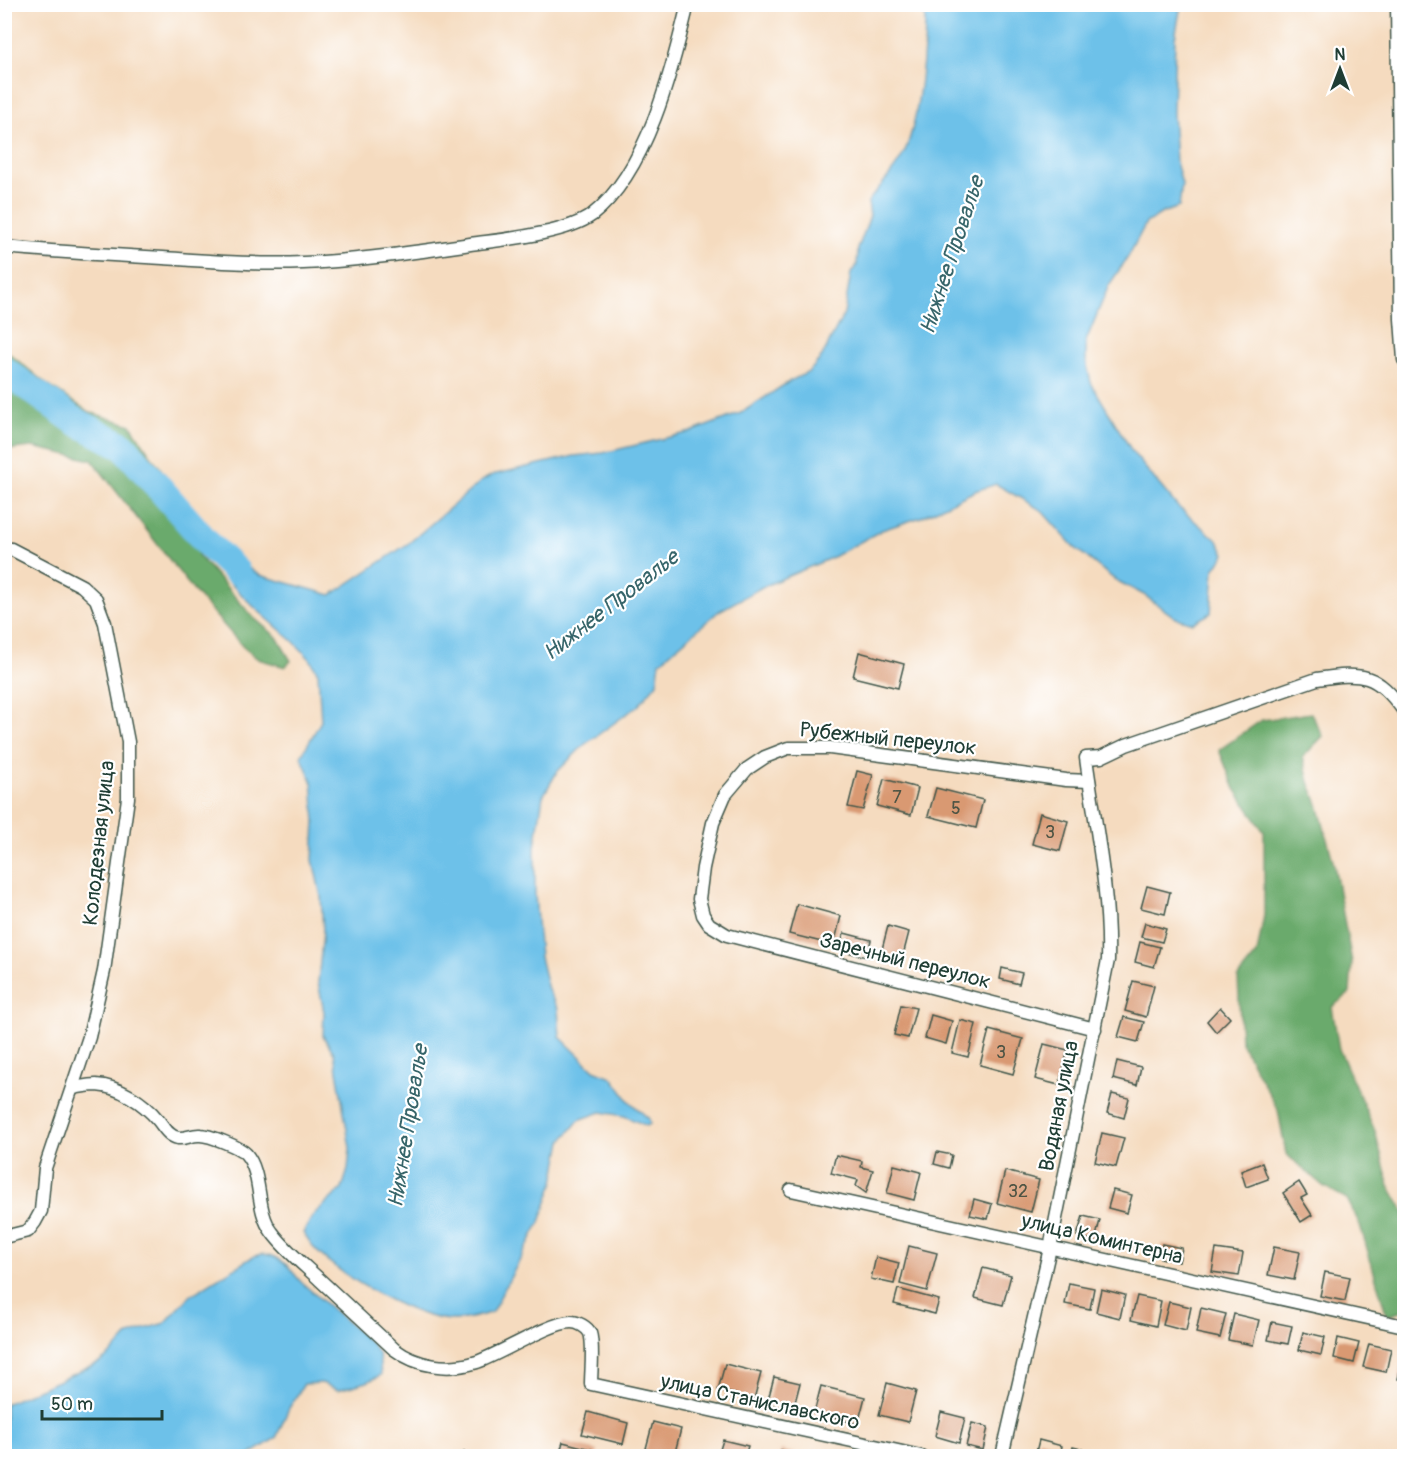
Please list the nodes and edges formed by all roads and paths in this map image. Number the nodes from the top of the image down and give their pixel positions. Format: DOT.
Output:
graph roads {
  1 [pos="688,4"];
  2 [pos="1397,4"];
  3 [pos="4,247"];
  4 [pos="1404,360"];
  5 [pos="4,548"];
  6 [pos="1404,711"];
  7 [pos="1089,781"];
  8 [pos="709,924"];
  9 [pos="1095,1029"];
  10 [pos="73,1088"];
  11 [pos="791,1190"];
  12 [pos="4,1237"];
  13 [pos="1050,1248"];
  14 [pos="1404,1326"];
  15 [pos="921,1456"];
  16 [pos="1002,1456"];
  1 -- 3 [label="street"];
  2 -- 4 [label="street"];
  5 -- 10 [label="street, Колодезная улица"];
  6 -- 7 [label="street, Водяная улица"];
  7 -- 8 [label="street, Рубежный переулок"];
  7 -- 9 [label="street, Водяная улица"];
  8 -- 9 [label="street, Заречный переулок"];
  9 -- 13 [label="street, Водяная улица"];
  10 -- 12 [label="street, Колодезная улица"];
  10 -- 15 [label="street, улица Станиславского"];
  11 -- 13 [label="street, улица Коминтерна"];
  13 -- 14 [label="street, улица Коминтерна"];
  13 -- 16 [label="street, Водяная улица"];
}
